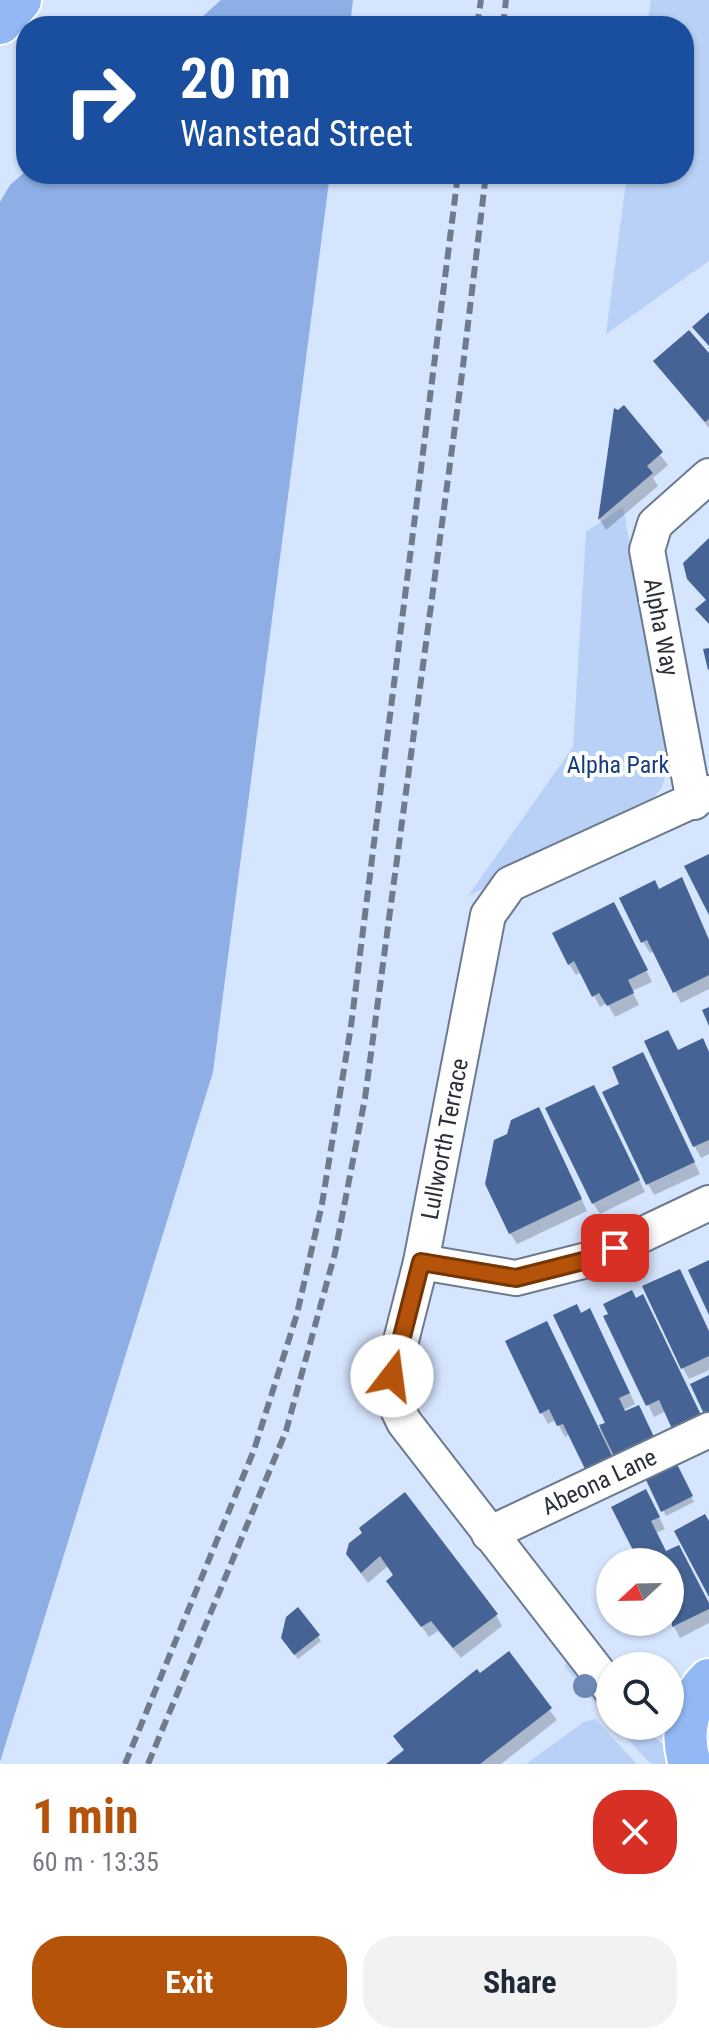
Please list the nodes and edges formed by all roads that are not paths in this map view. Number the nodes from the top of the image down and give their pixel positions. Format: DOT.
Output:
graph roads {
  1 [pos="20,0"];
  2 [pos="0,23"];
  3 [pos="709,476"];
  4 [pos="701,798"];
  5 [pos="709,1203"];
  6 [pos="421,1262"];
  7 [pos="709,1430"];
  8 [pos="489,1534"];
  9 [pos="596,1670"];
  10 [pos="709,1680"];
  11 [pos="680,1743"];
  1 -- 2 [label="main road"];
  3 -- 4 [label="street, Alpha Way"];
  4 -- 6 [label="street, Lullworth Terrace"];
  5 -- 6 [label="street"];
  6 -- 8 [label="street, Lullworth Terrace"];
  7 -- 8 [label="street, Abeona Lane"];
  8 -- 9 [label="street, Lullworth Terrace"];
  10 -- 11 [label="main road"];
}
